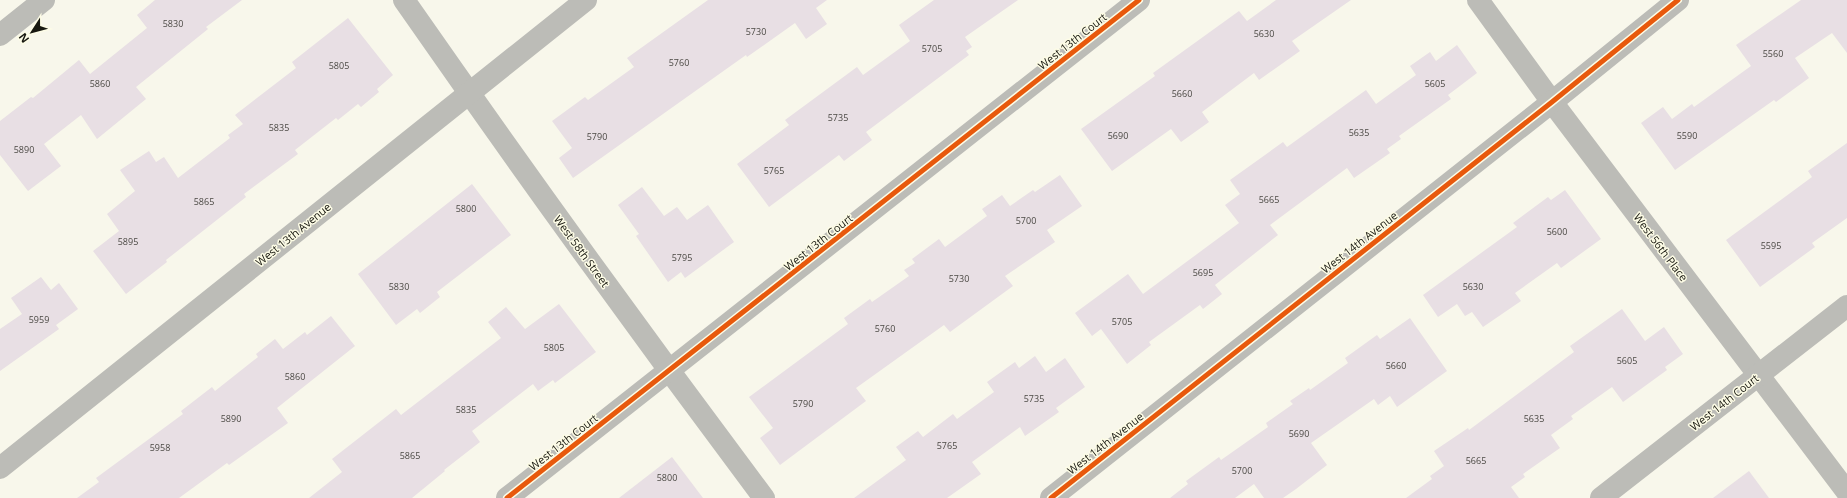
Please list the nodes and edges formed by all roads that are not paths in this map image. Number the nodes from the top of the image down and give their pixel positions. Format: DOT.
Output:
graph roads {
  1 [pos="44,0"];
  2 [pos="404,0"];
  3 [pos="586,0"];
  4 [pos="1139,0"];
  5 [pos="1478,0"];
  6 [pos="1678,0"];
  7 [pos="0,35"];
  8 [pos="469,94"];
  9 [pos="1552,102"];
  10 [pos="1847,306"];
  11 [pos="669,372"];
  12 [pos="1759,376"];
  13 [pos="0,468"];
  14 [pos="1847,492"];
  15 [pos="507,498"];
  16 [pos="764,498"];
  17 [pos="1051,498"];
  18 [pos="1601,498"];
  1 -- 7 [label="street"];
  2 -- 8 [label="street, West 58th Street"];
  3 -- 8 [label="street, West 13th Avenue"];
  4 -- 11 [label="street, West 13th Court"];
  5 -- 9 [label="street, West 56th Place"];
  6 -- 9 [label="street, West 14th Avenue"];
  8 -- 11 [label="street, West 58th Street"];
  8 -- 13 [label="street, West 13th Avenue"];
  9 -- 12 [label="street, West 56th Place"];
  9 -- 17 [label="street, West 14th Avenue"];
  10 -- 12 [label="street, West 14th Court"];
  11 -- 15 [label="street, West 13th Court"];
  11 -- 16 [label="street, West 58th Street"];
  12 -- 14 [label="street, West 56th Place"];
  12 -- 18 [label="street, West 14th Court"];
}
